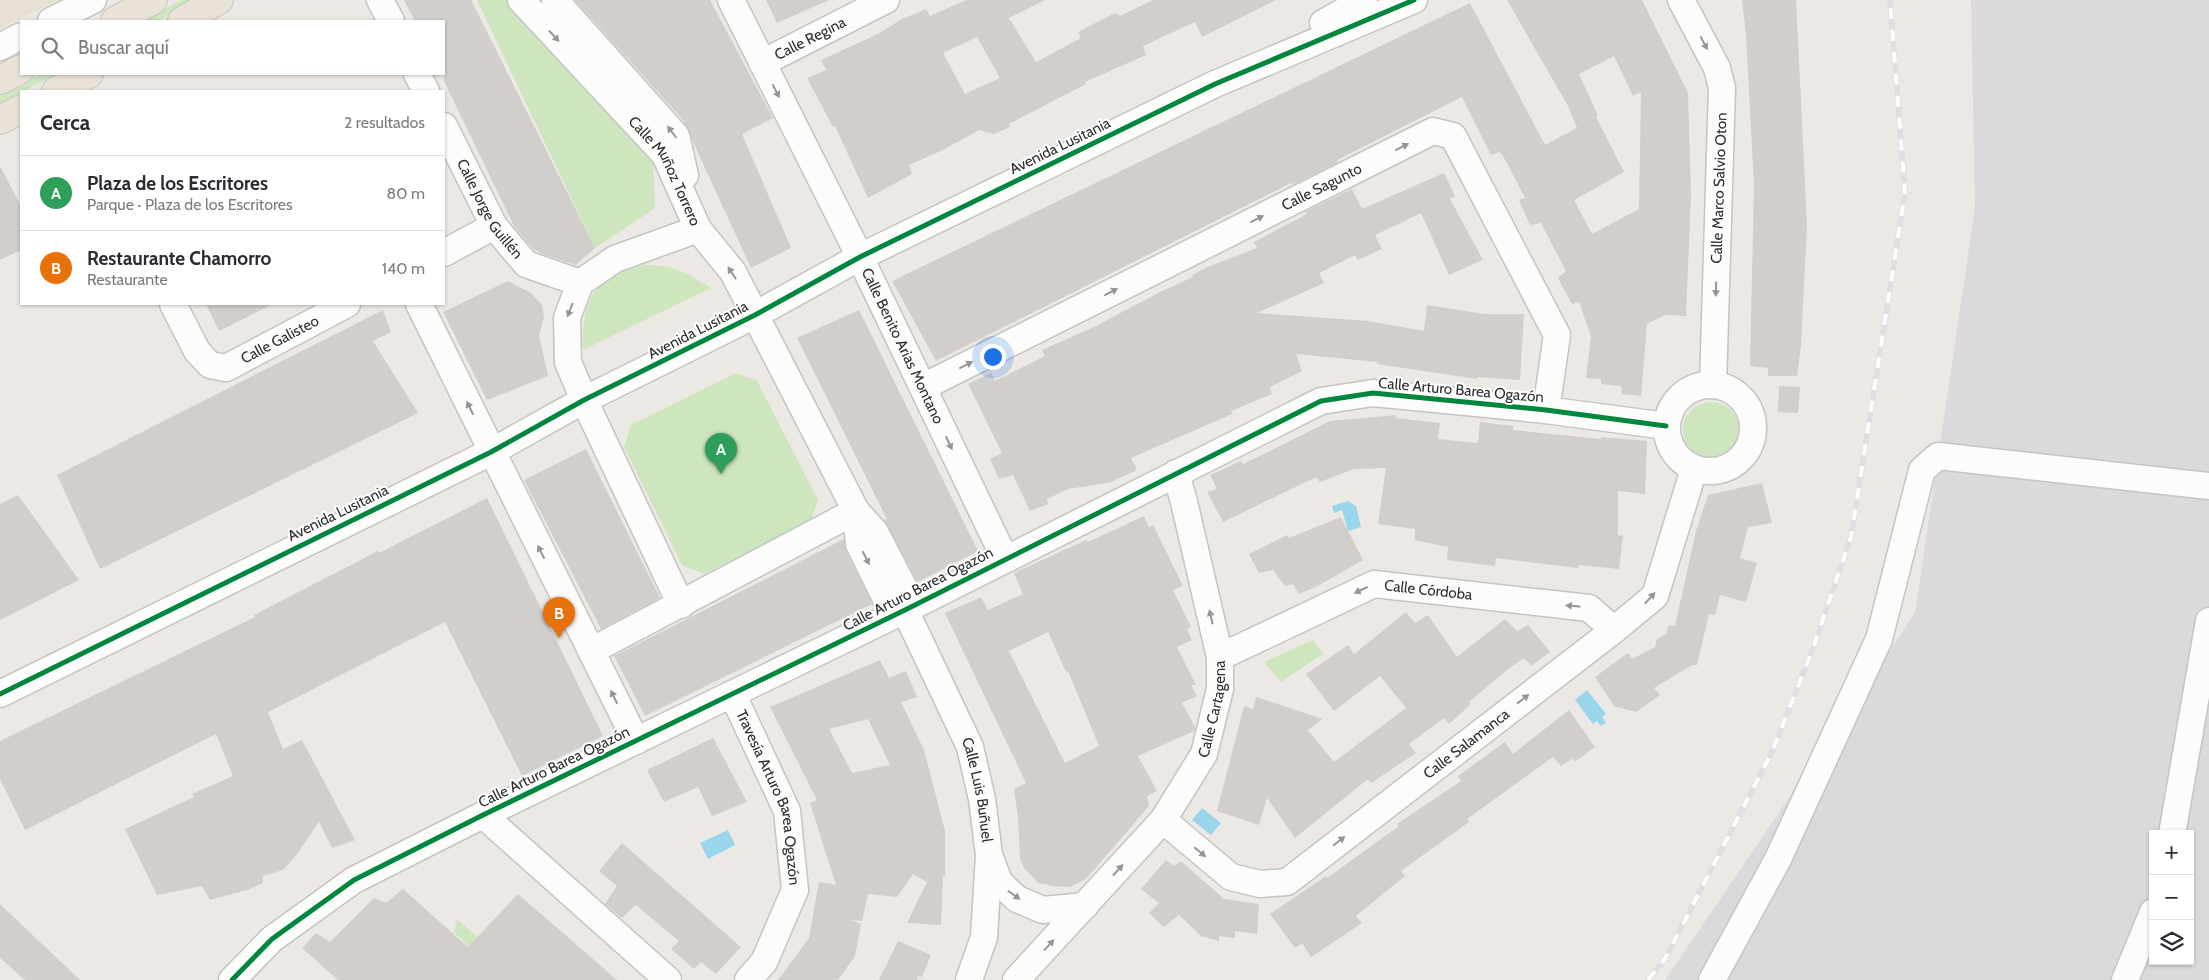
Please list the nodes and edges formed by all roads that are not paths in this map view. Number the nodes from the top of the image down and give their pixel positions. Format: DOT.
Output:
graph roads {
  1 [pos="93,0"];
  2 [pos="153,0"];
  3 [pos="220,0"];
  4 [pos="380,0"];
  5 [pos="521,0"];
  6 [pos="554,0"];
  7 [pos="731,0"];
  8 [pos="886,0"];
  9 [pos="1364,0"];
  10 [pos="1414,0"];
  11 [pos="1682,0"];
  12 [pos="121,13"];
  13 [pos="53,20"];
  14 [pos="184,20"];
  15 [pos="390,20"];
  16 [pos="20,37"];
  17 [pos="0,47"];
  18 [pos="762,63"];
  19 [pos="20,70"];
  20 [pos="87,75"];
  21 [pos="100,75"];
  22 [pos="418,75"];
  23 [pos="0,80"];
  24 [pos="58,90"];
  25 [pos="92,90"];
  26 [pos="425,90"];
  27 [pos="1192,95"];
  28 [pos="20,110"];
  29 [pos="0,120"];
  30 [pos="445,128"];
  31 [pos="494,226"];
  32 [pos="698,229"];
  33 [pos="445,252"];
  34 [pos="860,258"];
  35 [pos="580,283"];
  36 [pos="174,305"];
  37 [pos="346,305"];
  38 [pos="419,305"];
  39 [pos="755,315"];
  40 [pos="1713,385"];
  41 [pos="922,387"];
  42 [pos="584,400"];
  43 [pos="1546,410"];
  44 [pos="1666,426"];
  45 [pos="491,452"];
  46 [pos="1694,469"];
  47 [pos="1176,473"];
  48 [pos="2209,486"];
  49 [pos="856,512"];
  50 [pos="1005,559"];
  51 [pos="680,604"];
  52 [pos="905,610"];
  53 [pos="2209,621"];
  54 [pos="1614,630"];
  55 [pos="592,652"];
  56 [pos="1220,657"];
  57 [pos="0,694"];
  58 [pos="733,695"];
  59 [pos="636,741"];
  60 [pos="483,815"];
  61 [pos="1163,820"];
  62 [pos="2173,830"];
  63 [pos="989,855"];
  64 [pos="1085,906"];
  65 [pos="2150,920"];
  66 [pos="2149,960"];
  67 [pos="232,980"];
  68 [pos="668,980"];
  69 [pos="748,980"];
  70 [pos="969,980"];
  71 [pos="1016,980"];
  72 [pos="1712,980"];
  73 [pos="2125,980"];
  74 [pos="2145,980"];
  1 -- 13 [label="street"];
  2 -- 12 [label="highway"];
  3 -- 14 [label="highway"];
  4 -- 15 [label="street"];
  5 -- 32 [label="street, Calle Muñoz Torrero, one-way"];
  32 -- 6 [label="street, Calle Muñoz Torrero, one-way"];
  7 -- 18 [label="street, Calle Benito Arias Montano"];
  8 -- 18 [label="street, Calle Regina"];
  9 -- 27 [label="street"];
  10 -- 27 [label="street, Avenida Lusitania"];
  11 -- 40 [label="street, Calle Marco Salvio Oton, one-way"];
  16 -- 17 [label="street"];
  18 -- 34 [label="street, Calle Benito Arias Montano, one-way"];
  19 -- 23 [label="highway"];
  20 -- 24 [label="highway"];
  21 -- 25 [label="street"];
  22 -- 26 [label="street"];
  27 -- 34 [label="street, Avenida Lusitania"];
  28 -- 29 [label="highway"];
  30 -- 31 [label="street, Calle Jorge Guillén"];
  31 -- 33 [label="street"];
  31 -- 35 [label="street, Calle Jorge Guillén"];
  32 -- 35 [label="street"];
  39 -- 32 [label="street, one-way"];
  34 -- 39 [label="street, Avenida Lusitania"];
  34 -- 41 [label="street, Calle Benito Arias Montano"];
  35 -- 42 [label="street, one-way"];
  36 -- 37 [label="street, Calle Galisteo"];
  45 -- 38 [label="street, one-way"];
  39 -- 42 [label="street, Avenida Lusitania"];
  39 -- 49 [label="street"];
  40 -- 44 [label="street"];
  40 -- 46 [label="street"];
  41 -- 43 [label="street, Calle Sagunto, one-way"];
  41 -- 50 [label="street, Calle Benito Arias Montano, one-way"];
  42 -- 45 [label="street, Avenida Lusitania"];
  42 -- 51 [label="street"];
  43 -- 44 [label="street, Calle Arturo Barea Ogazón"];
  43 -- 47 [label="street, Calle Arturo Barea Ogazón"];
  44 -- 46 [label="street"];
  55 -- 45 [label="street, one-way"];
  45 -- 57 [label="street, Avenida Lusitania"];
  54 -- 46 [label="street, Calle Salamanca, one-way"];
  47 -- 50 [label="street, Calle Arturo Barea Ogazón"];
  56 -- 47 [label="street, Calle Cartagena, one-way"];
  48 -- 72 [label="street"];
  49 -- 51 [label="street"];
  49 -- 52 [label="street"];
  50 -- 52 [label="street, Calle Arturo Barea Ogazón"];
  51 -- 55 [label="street"];
  52 -- 58 [label="street, Calle Arturo Barea Ogazón"];
  52 -- 63 [label="street, Calle Luis Buñuel"];
  53 -- 62 [label="street"];
  54 -- 56 [label="street, Calle Córdoba, one-way"];
  61 -- 54 [label="street, Calle Salamanca, one-way"];
  59 -- 55 [label="street, one-way"];
  56 -- 61 [label="street, Calle Cartagena"];
  58 -- 59 [label="street, Calle Arturo Barea Ogazón"];
  58 -- 69 [label="street, Travesía Arturo Barea Ogazón"];
  59 -- 60 [label="street, Calle Arturo Barea Ogazón"];
  60 -- 67 [label="street, Calle Arturo Barea Ogazón"];
  60 -- 68 [label="street"];
  64 -- 61 [label="street, Calle Cartagena, one-way"];
  63 -- 64 [label="street, one-way"];
  63 -- 70 [label="street, Calle Luis Buñuel"];
  71 -- 64 [label="street, Calle Cartagena, one-way"];
  65 -- 73 [label="street"];
  66 -- 74 [label="street"];
}
